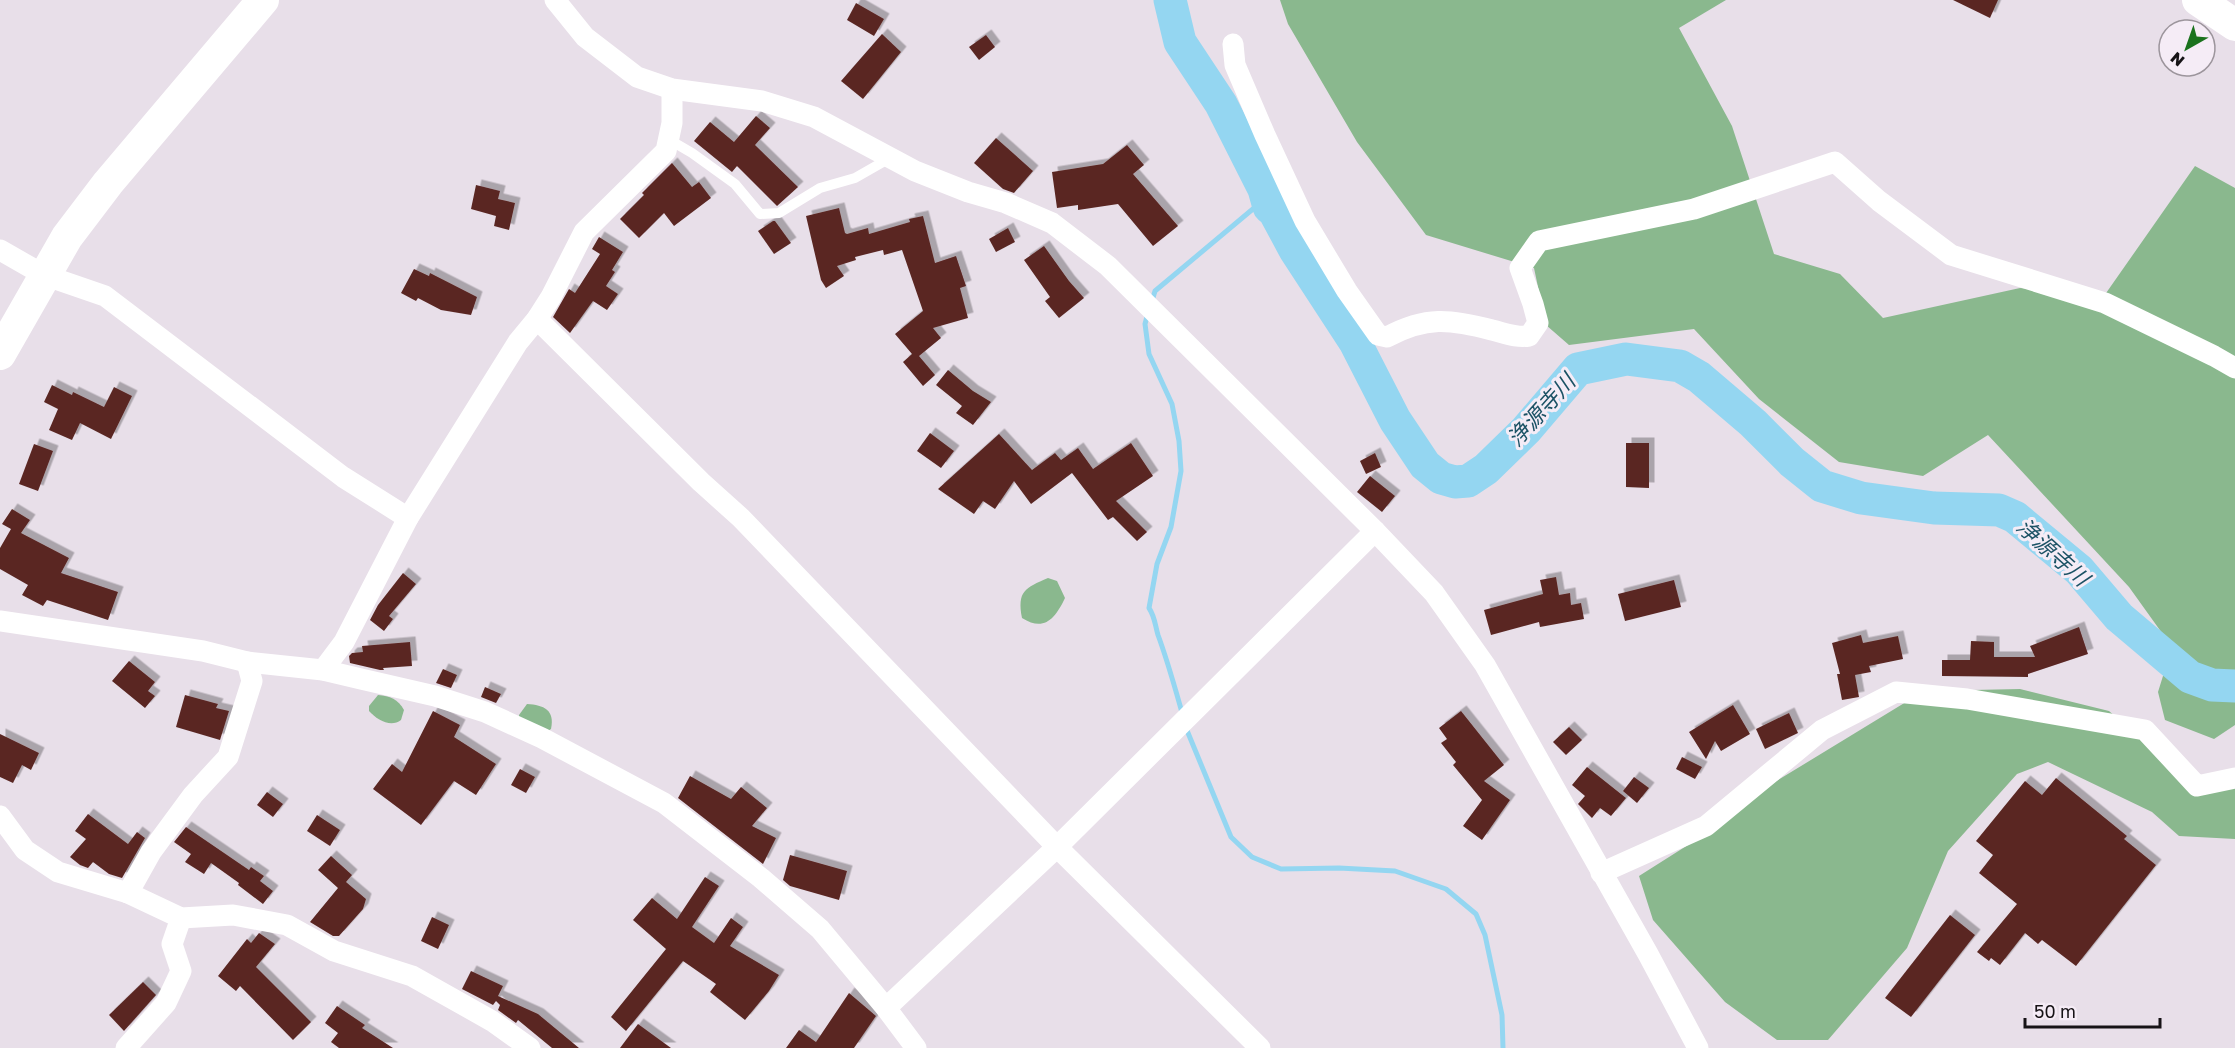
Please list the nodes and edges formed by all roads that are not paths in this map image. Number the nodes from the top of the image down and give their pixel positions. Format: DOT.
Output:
graph roads {
  1 [pos="263,0"];
  2 [pos="555,0"];
  3 [pos="2198,0"];
  4 [pos="2235,25"];
  5 [pos="1233,44"];
  6 [pos="672,89"];
  7 [pos="668,139"];
  8 [pos="890,158"];
  9 [pos="0,250"];
  10 [pos="44,275"];
  11 [pos="537,319"];
  12 [pos="0,354"];
  13 [pos="2235,368"];
  14 [pos="408,518"];
  15 [pos="1375,531"];
  16 [pos="0,621"];
  17 [pos="247,662"];
  18 [pos="323,670"];
  19 [pos="2235,778"];
  20 [pos="0,816"];
  21 [pos="1057,847"];
  22 [pos="1601,873"];
  23 [pos="128,893"];
  24 [pos="181,918"];
  25 [pos="886,1008"];
  26 [pos="126,1048"];
  27 [pos="530,1048"];
  28 [pos="916,1048"];
  29 [pos="1260,1048"];
  30 [pos="1698,1048"];
  1 -- 10 [label="street"];
  2 -- 6 [label="street"];
  3 -- 4 [label="street"];
  5 -- 13 [label="street"];
  6 -- 7 [label="street"];
  6 -- 8 [label="street"];
  7 -- 8 [label="lane"];
  7 -- 11 [label="street"];
  8 -- 15 [label="street"];
  9 -- 10 [label="street"];
  10 -- 12 [label="street"];
  10 -- 14 [label="street"];
  11 -- 14 [label="street"];
  11 -- 21 [label="street"];
  14 -- 18 [label="street"];
  15 -- 21 [label="street"];
  15 -- 22 [label="street"];
  16 -- 17 [label="street"];
  17 -- 18 [label="street"];
  17 -- 23 [label="street"];
  18 -- 25 [label="street"];
  19 -- 22 [label="street"];
  20 -- 23 [label="street"];
  21 -- 25 [label="street"];
  21 -- 29 [label="street"];
  22 -- 30 [label="street"];
  23 -- 24 [label="street"];
  24 -- 26 [label="street"];
  24 -- 27 [label="street"];
  25 -- 28 [label="street"];
}
